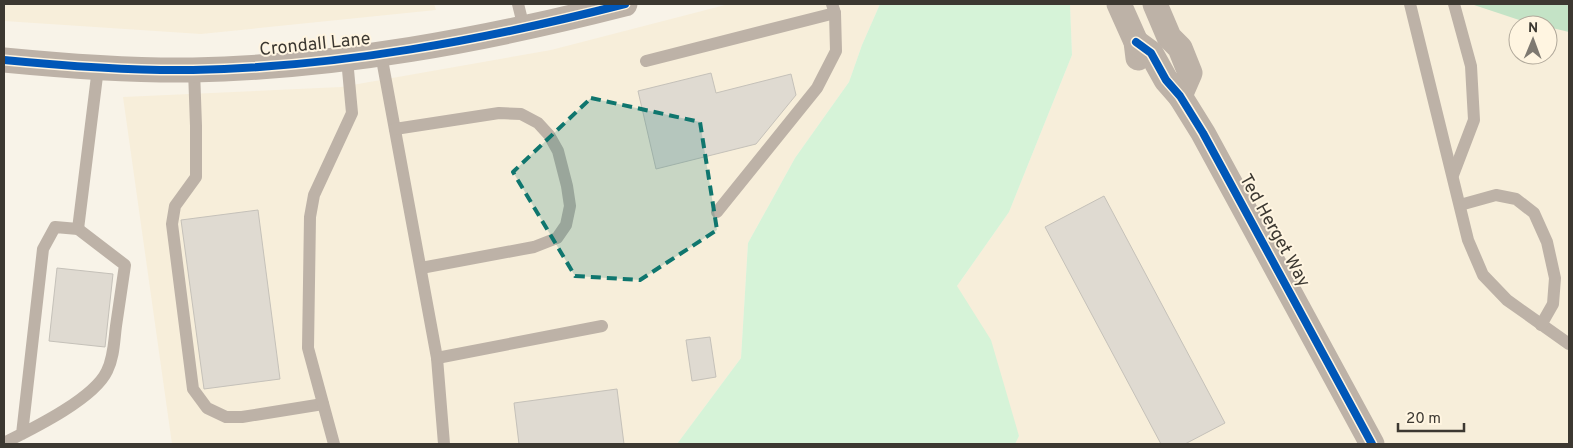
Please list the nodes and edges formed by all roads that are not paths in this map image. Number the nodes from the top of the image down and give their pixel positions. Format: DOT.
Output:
graph roads {
  1 [pos="518,4"];
  2 [pos="625,4"];
  3 [pos="1119,4"];
  4 [pos="1155,4"];
  5 [pos="1410,4"];
  6 [pos="1454,4"];
  7 [pos="833,8"];
  8 [pos="524,28"];
  9 [pos="1152,44"];
  10 [pos="381,54"];
  11 [pos="347,59"];
  12 [pos="4,60"];
  13 [pos="646,61"];
  14 [pos="98,68"];
  15 [pos="194,70"];
  16 [pos="1180,96"];
  17 [pos="395,128"];
  18 [pos="1452,175"];
  19 [pos="1460,205"];
  20 [pos="717,212"];
  21 [pos="78,229"];
  22 [pos="421,268"];
  23 [pos="1541,325"];
  24 [pos="602,326"];
  25 [pos="1569,344"];
  26 [pos="437,358"];
  27 [pos="323,404"];
  28 [pos="22,434"];
  29 [pos="4,443"];
  30 [pos="334,444"];
  31 [pos="444,444"];
  32 [pos="1372,444"];
  1 -- 8 [label="lane"];
  2 -- 8 [label="street, Crondall Lane"];
  3 -- 9 [label="street"];
  4 -- 9 [label="street"];
  5 -- 18 [label="lane"];
  6 -- 18 [label="lane"];
  7 -- 13 [label="lane"];
  7 -- 20 [label="lane"];
  8 -- 10 [label="street, Crondall Lane"];
  9 -- 16 [label="street"];
  9 -- 16 [label="street"];
  10 -- 11 [label="street, Crondall Lane"];
  10 -- 17 [label="lane"];
  11 -- 15 [label="street, Crondall Lane"];
  11 -- 27 [label="lane"];
  12 -- 14 [label="street, Crondall Lane"];
  14 -- 15 [label="street, Crondall Lane"];
  14 -- 21 [label="lane"];
  15 -- 27 [label="lane"];
  16 -- 32 [label="street, Ted Herget Way"];
  17 -- 22 [label="lane"];
  17 -- 22 [label="lane"];
  18 -- 19 [label="lane"];
  19 -- 23 [label="lane"];
  19 -- 23 [label="lane"];
  21 -- 28 [label="lane"];
  21 -- 28 [label="lane"];
  22 -- 26 [label="lane"];
  23 -- 25 [label="lane"];
  24 -- 26 [label="lane"];
  26 -- 31 [label="lane"];
  27 -- 30 [label="lane"];
  28 -- 29 [label="lane"];
}
